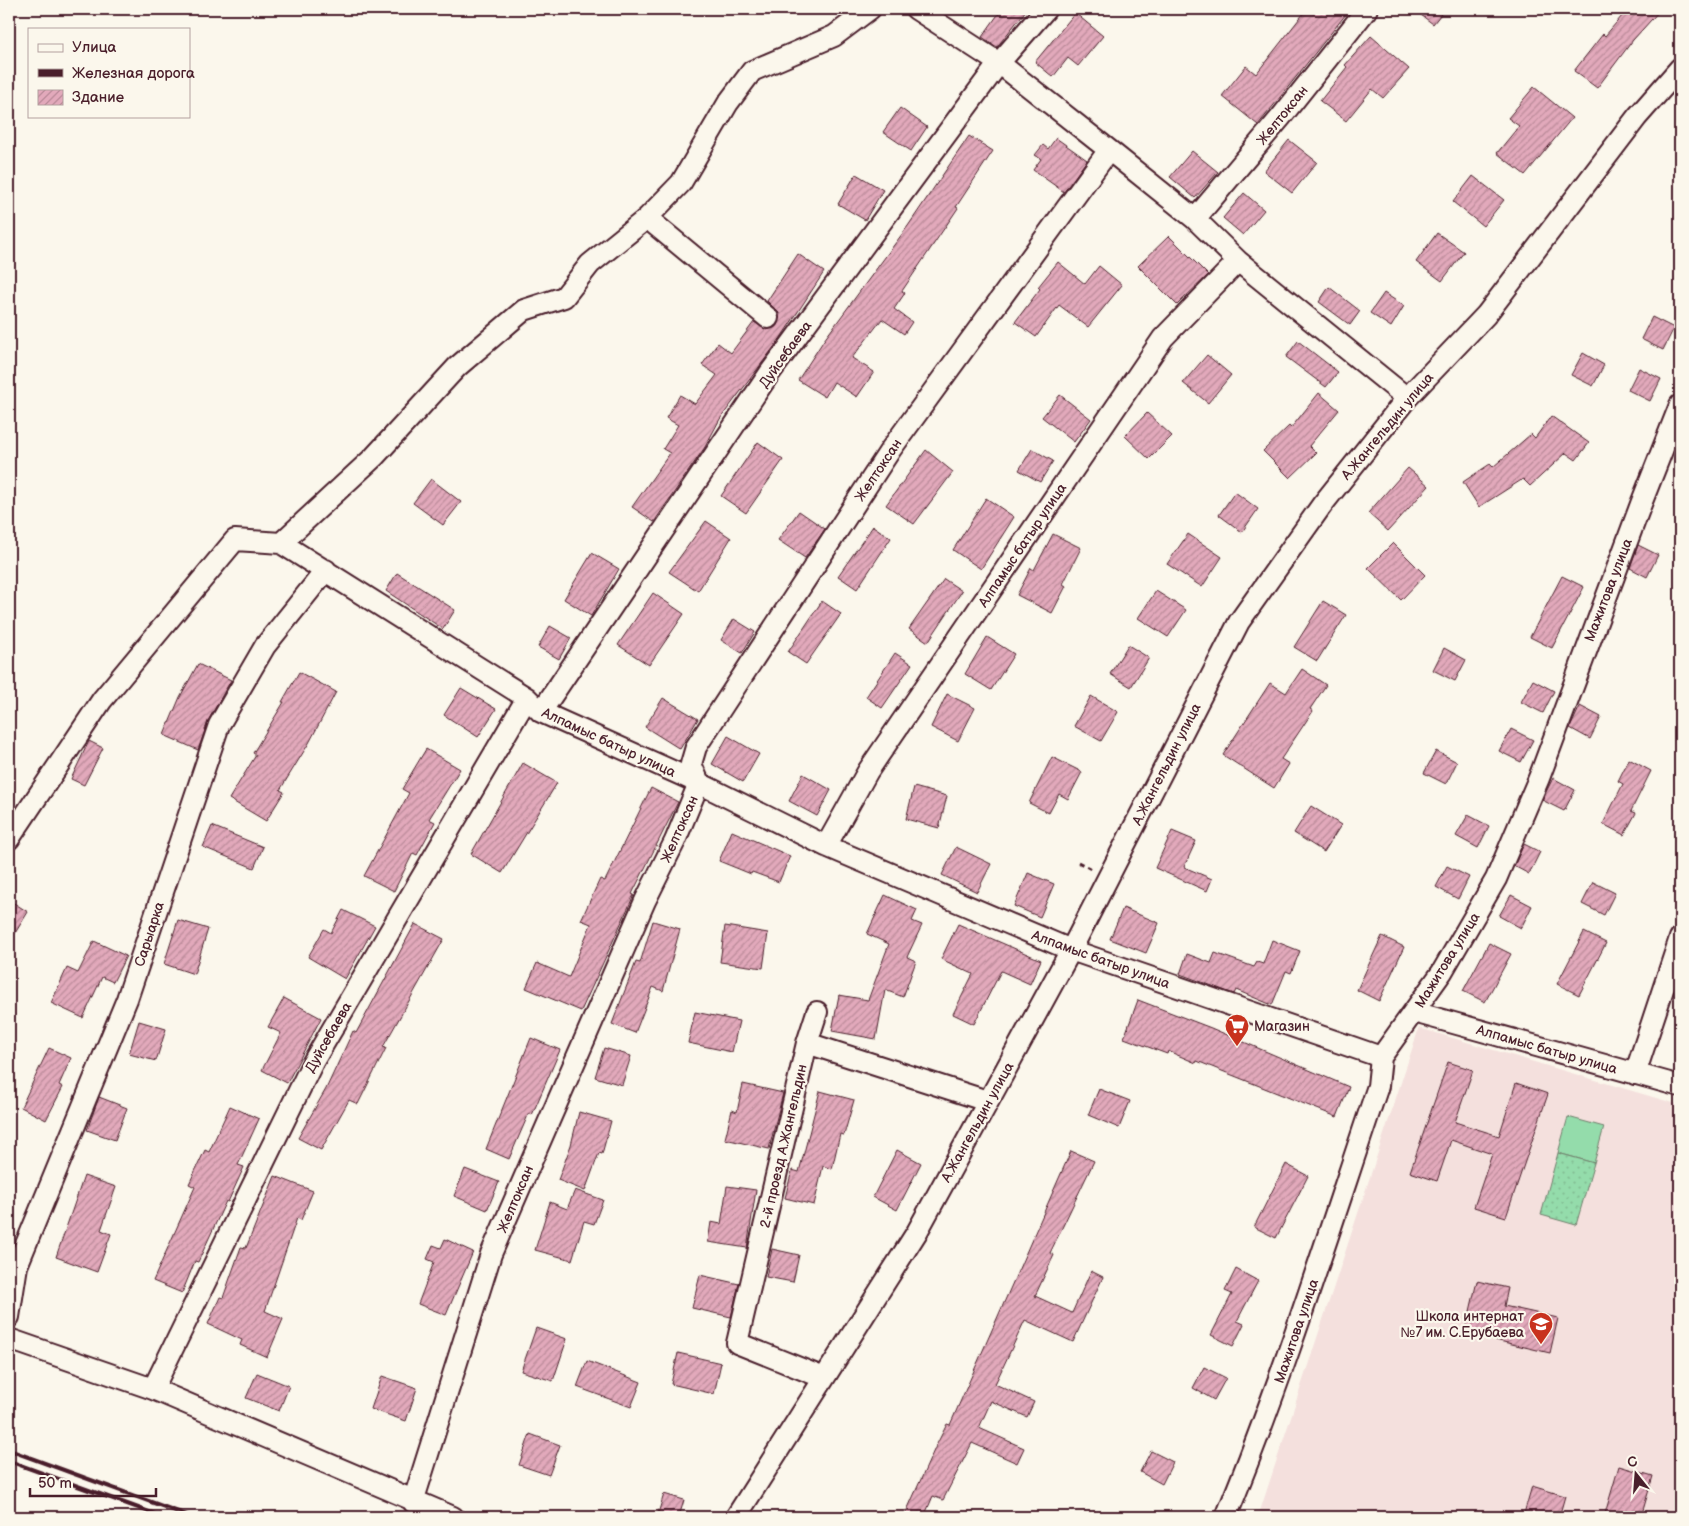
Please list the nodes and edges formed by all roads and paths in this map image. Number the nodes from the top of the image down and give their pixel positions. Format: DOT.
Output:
graph roads {
  1 [pos="870,9"];
  2 [pos="916,9"];
  3 [pos="1046,9"];
  4 [pos="1367,9"];
  5 [pos="999,64"];
  6 [pos="1680,68"];
  7 [pos="1109,150"];
  8 [pos="647,218"];
  9 [pos="1195,219"];
  10 [pos="1238,261"];
  11 [pos="768,318"];
  12 [pos="1407,398"];
  13 [pos="1680,405"];
  14 [pos="281,543"];
  15 [pos="326,570"];
  16 [pos="527,698"];
  17 [pos="541,712"];
  18 [pos="699,783"];
  19 [pos="9,839"];
  20 [pos="826,846"];
  21 [pos="1680,938"];
  22 [pos="1071,950"];
  23 [pos="817,1012"];
  24 [pos="1414,1012"];
  25 [pos="807,1043"];
  26 [pos="1381,1057"];
  27 [pos="1635,1074"];
  28 [pos="1680,1086"];
  29 [pos="988,1101"];
  30 [pos="9,1317"];
  31 [pos="9,1338"];
  32 [pos="824,1378"];
  33 [pos="153,1389"];
  34 [pos="414,1502"];
  35 [pos="738,1516"];
  36 [pos="453,1517"];
  37 [pos="1226,1517"];
  1 -- 8 [label="street"];
  2 -- 5 [label="street"];
  3 -- 5 [label="street, Дуйсебаева"];
  4 -- 9 [label="street, Желтоксан"];
  5 -- 7 [label="street"];
  5 -- 17 [label="street, Дуйсебаева"];
  6 -- 12 [label="street, А.Жангельдин улица"];
  7 -- 9 [label="street"];
  7 -- 18 [label="street, Желтоксан"];
  8 -- 11 [label="street"];
  8 -- 14 [label="street"];
  9 -- 10 [label="street"];
  10 -- 12 [label="street"];
  10 -- 20 [label="street, Алпамыс батыр улица"];
  12 -- 22 [label="street, А.Жангельдин улица"];
  13 -- 24 [label="street, Мажитова улица"];
  14 -- 15 [label="street, Алпамыс батыр улица"];
  14 -- 19 [label="street"];
  15 -- 16 [label="street, Алпамыс батыр улица"];
  15 -- 30 [label="street, Сарыарка"];
  16 -- 17 [label="street, Алпамыс батыр улица"];
  16 -- 33 [label="street, Дуйсебаева"];
  17 -- 18 [label="street, Алпамыс батыр улица"];
  18 -- 20 [label="street, Алпамыс батыр улица"];
  18 -- 34 [label="street, Желтоксан"];
  20 -- 22 [label="street, Алпамыс батыр улица"];
  21 -- 27 [label="street"];
  22 -- 26 [label="street, Алпамыс батыр улица"];
  22 -- 29 [label="street, А.Жангельдин улица"];
  23 -- 25 [label="street"];
  24 -- 26 [label="street, Мажитова улица"];
  24 -- 27 [label="street, Алпамыс батыр улица"];
  25 -- 29 [label="street"];
  25 -- 32 [label="street, 2-й проезд А.Жангельдин"];
  26 -- 37 [label="street, Мажитова улица"];
  27 -- 28 [label="street, Алпамыс батыр улица"];
  29 -- 32 [label="street, А.Жангельдин улица"];
  31 -- 33 [label="street"];
  32 -- 35 [label="street, А.Жангельдин улица"];
  33 -- 34 [label="street"];
  34 -- 36 [label="street"];
}
